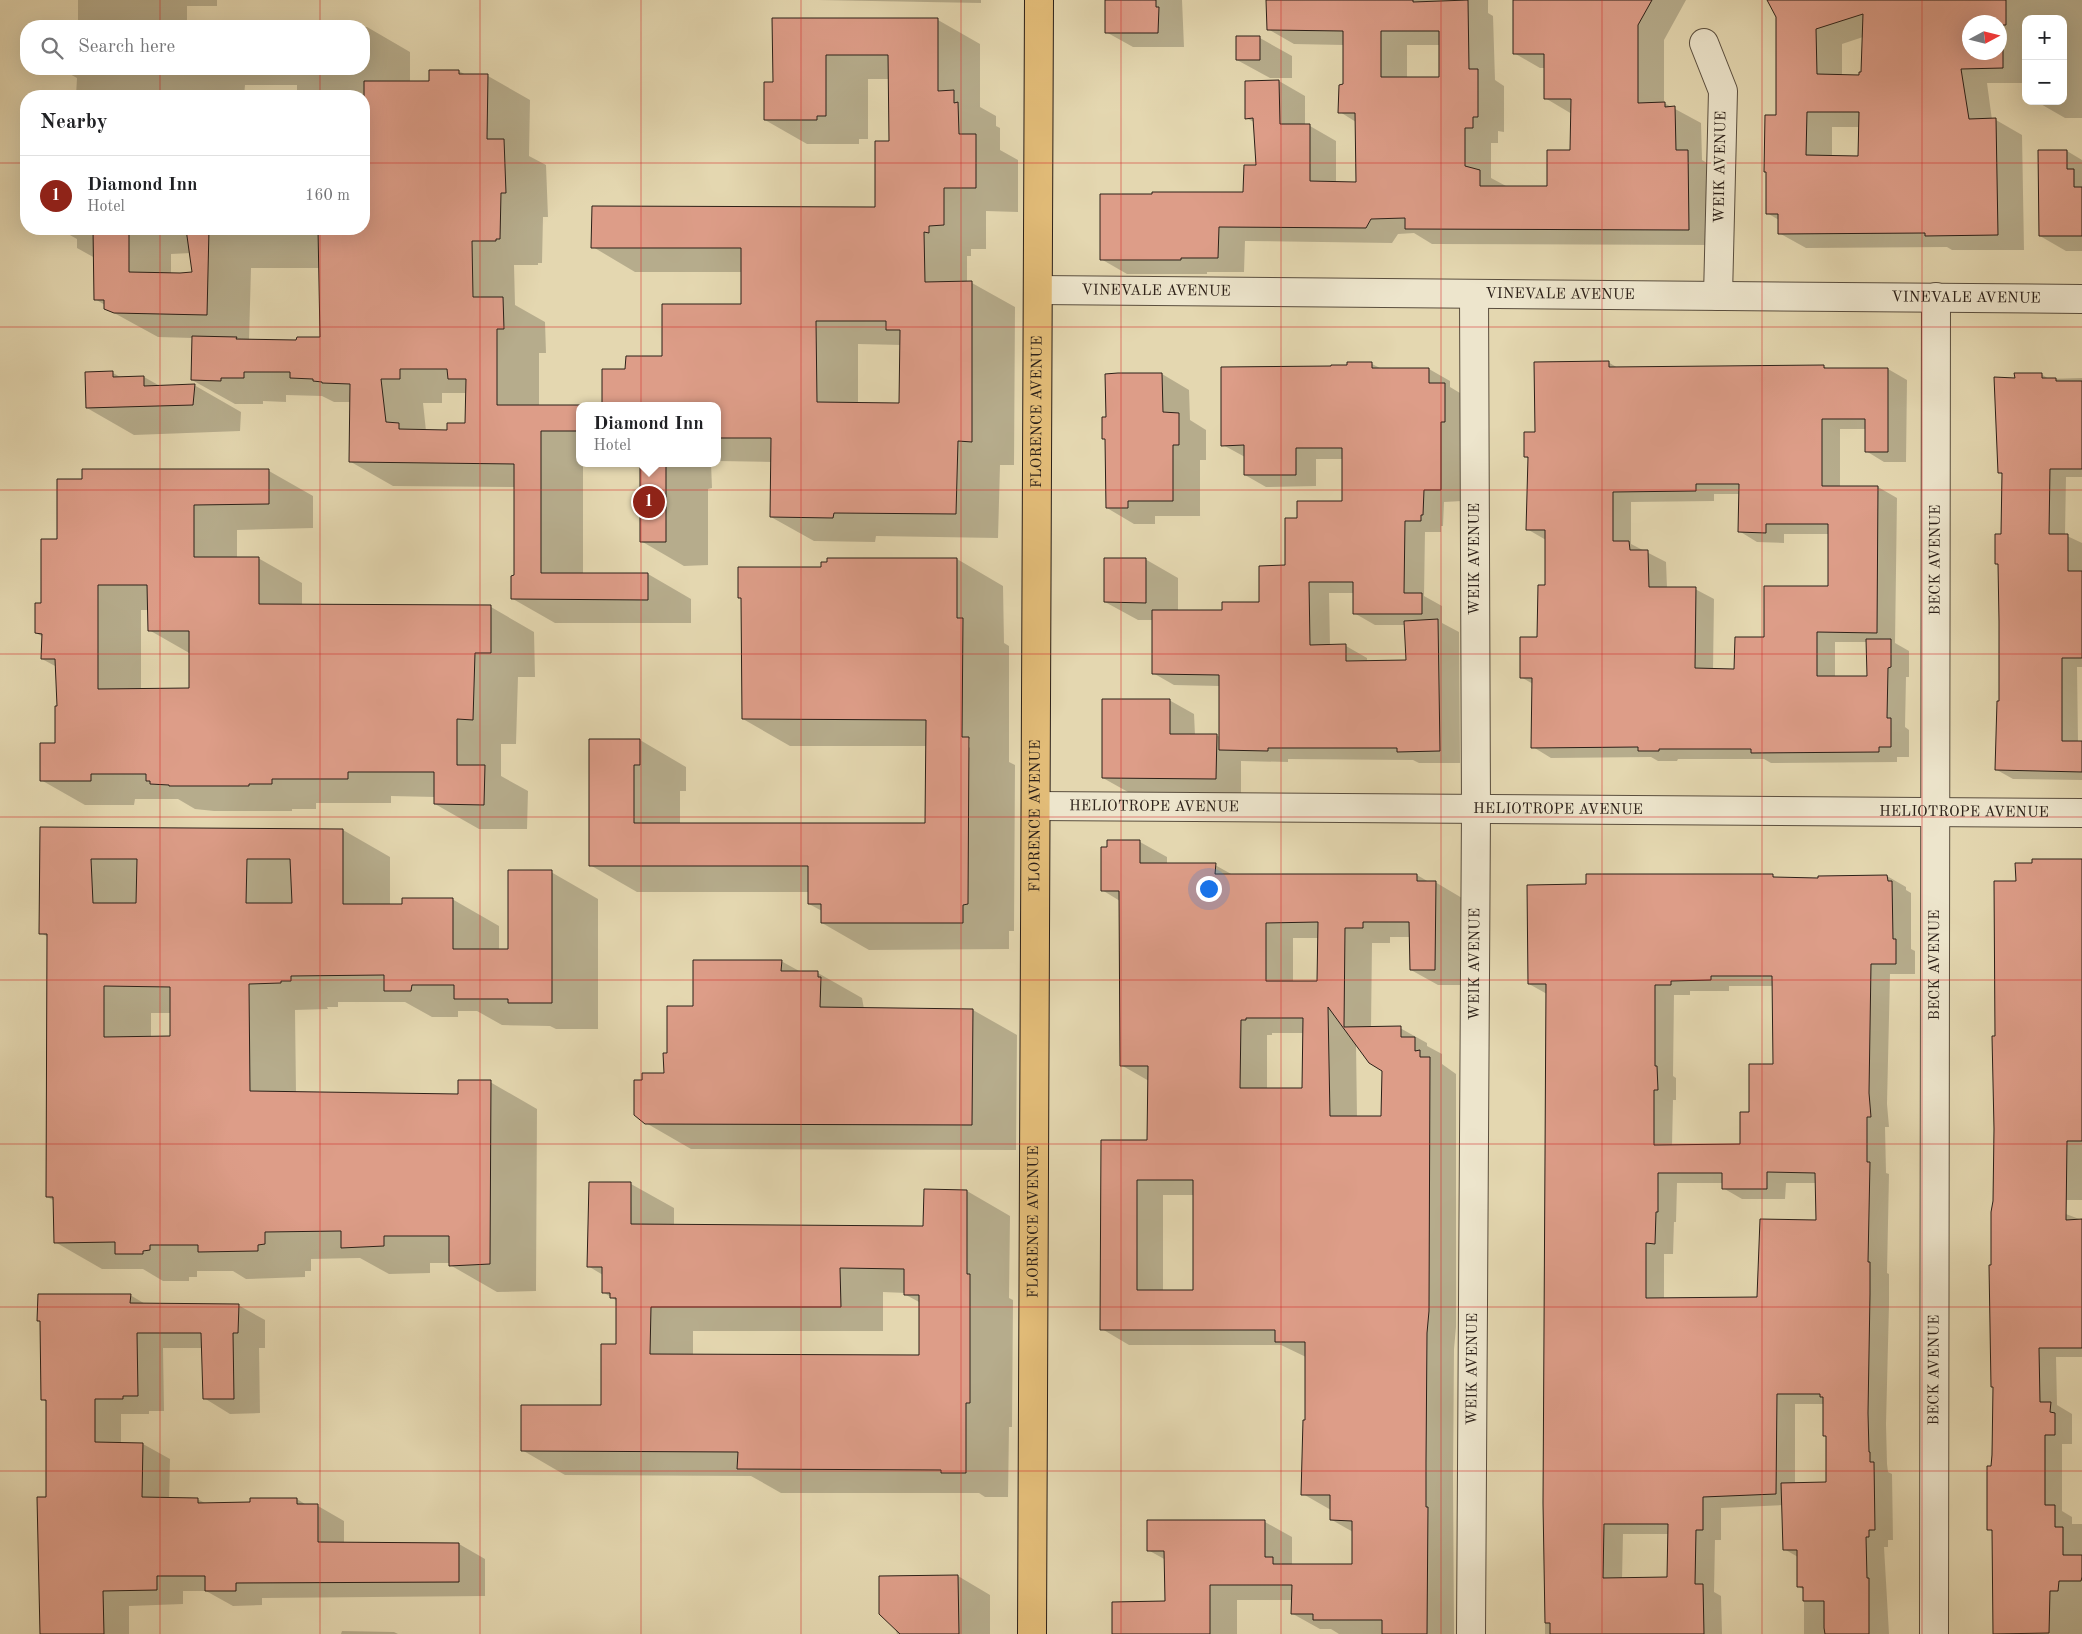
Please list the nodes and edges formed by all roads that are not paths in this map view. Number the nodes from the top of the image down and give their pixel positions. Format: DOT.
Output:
graph roads {
  1 [pos="1039,0"];
  2 [pos="1704,43"];
  3 [pos="1038,290"];
  4 [pos="1474,294"];
  5 [pos="1718,296"];
  6 [pos="1936,297"];
  7 [pos="2082,299"];
  8 [pos="1036,806"];
  9 [pos="1476,809"];
  10 [pos="1936,812"];
  11 [pos="2082,813"];
  12 [pos="1032,1634"];
  13 [pos="1471,1634"];
  14 [pos="1934,1634"];
  1 -- 3 [label="main road, FLORENCE AVENUE"];
  2 -- 5 [label="street, WEIK AVENUE"];
  3 -- 4 [label="street, VINEVALE AVENUE"];
  3 -- 8 [label="main road, FLORENCE AVENUE"];
  4 -- 5 [label="street, VINEVALE AVENUE"];
  4 -- 9 [label="street, WEIK AVENUE"];
  5 -- 6 [label="street, VINEVALE AVENUE"];
  6 -- 7 [label="street, VINEVALE AVENUE"];
  6 -- 10 [label="street, BECK AVENUE"];
  8 -- 9 [label="street, HELIOTROPE AVENUE"];
  8 -- 12 [label="main road, FLORENCE AVENUE"];
  9 -- 10 [label="street, HELIOTROPE AVENUE"];
  9 -- 13 [label="street, WEIK AVENUE"];
  10 -- 11 [label="street, HELIOTROPE AVENUE"];
  10 -- 14 [label="street, BECK AVENUE"];
}
